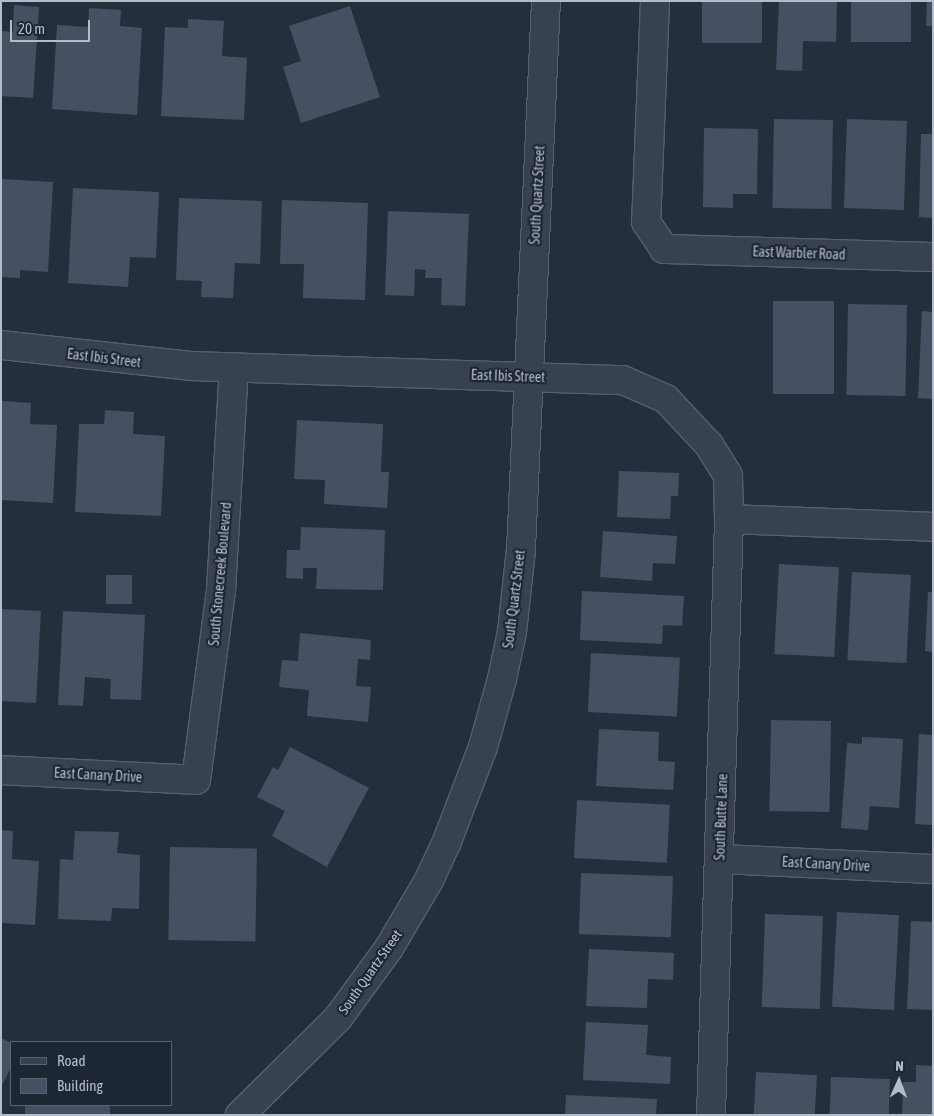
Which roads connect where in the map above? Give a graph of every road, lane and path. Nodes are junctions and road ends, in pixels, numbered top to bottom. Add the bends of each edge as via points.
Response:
1 (546, 1) edge
2 (655, 1) edge
3 (933, 257) edge
4 (1, 345) edge
5 (234, 367) junction
6 (528, 377) junction
7 (729, 520) junction
8 (933, 528) edge
9 (1, 770) edge
10 (196, 780) joint
11 (720, 859) junction
12 (933, 869) edge
13 (240, 1115) edge
14 (711, 1115) edge

1 - 6 street, South Quartz Street
2 - 3 street, East Warbler Road via 646,222 664,249
4 - 5 street, East Ibis Street via 128,362
5 - 6 street, East Ibis Street
5 - 10 street, South Stonecreek Boulevard via 221,592
6 - 7 street, East Ibis Street via 623,380 666,400 709,445 728,476
6 - 13 street, South Quartz Street via 521,549 512,632 483,748 446,844 430,880 389,948 354,997 296,1062
7 - 8 street
7 - 11 street, South Butte Lane
9 - 10 street, East Canary Drive
11 - 12 street, East Canary Drive
11 - 14 street, South Butte Lane

